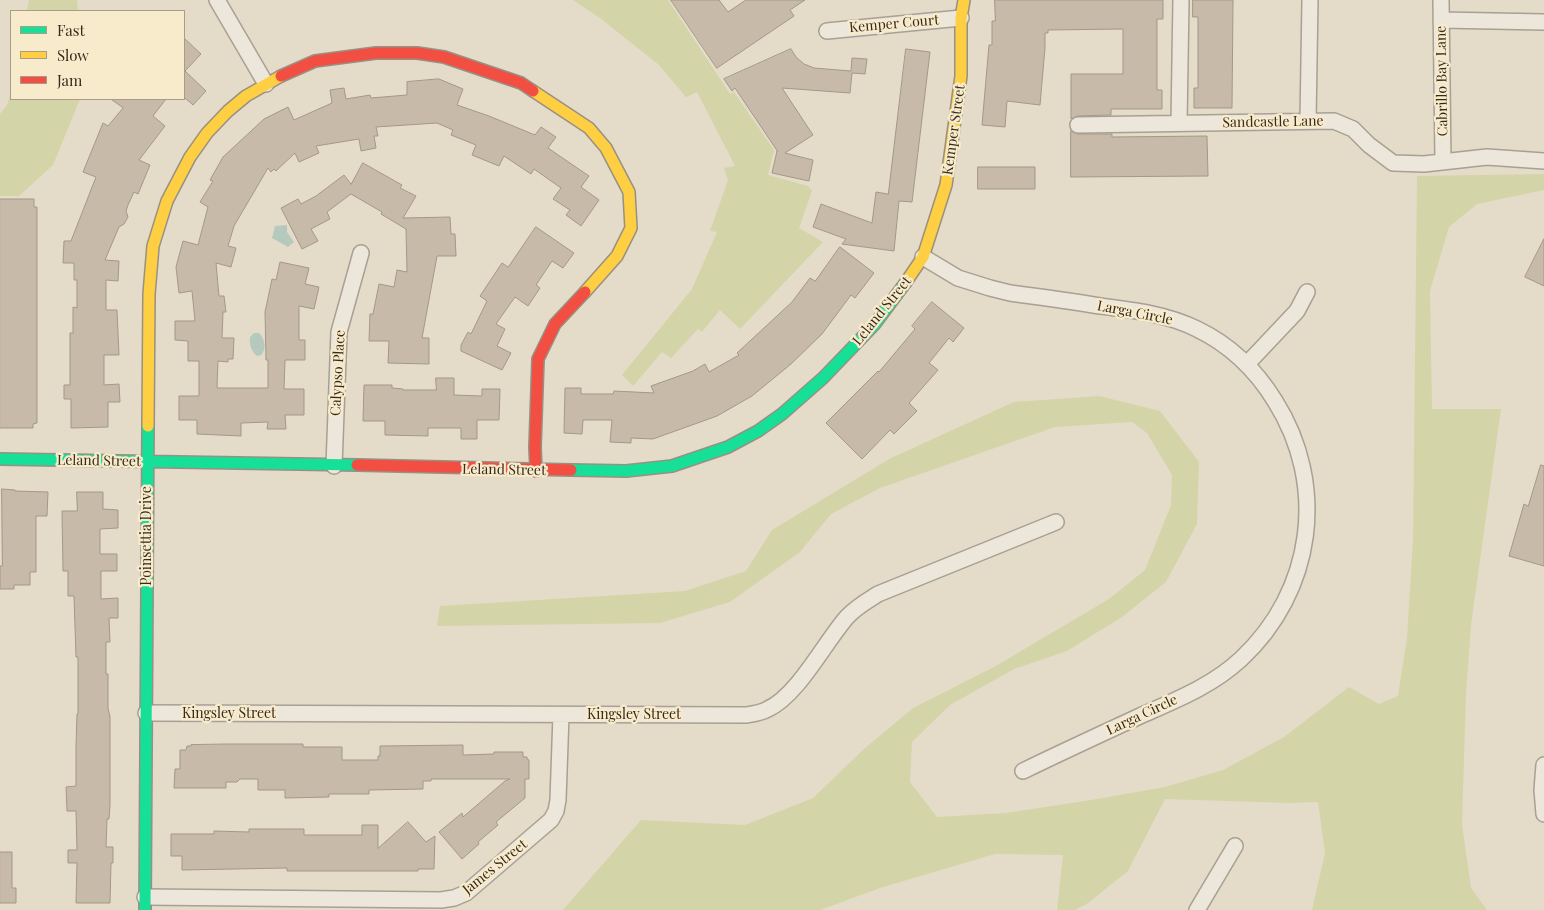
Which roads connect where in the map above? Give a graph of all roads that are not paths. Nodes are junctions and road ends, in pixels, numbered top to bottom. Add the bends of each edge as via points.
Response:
1 (217, 0) edge
2 (964, 0) edge
3 (1181, 0) edge
4 (1310, 0) edge
5 (1441, 0) edge
6 (961, 18) junction
7 (1442, 20) junction
8 (1544, 22) edge
9 (827, 30) dead end
10 (266, 84) junction
11 (1308, 121) junction
12 (1179, 123) junction
13 (1078, 125) dead end
14 (1544, 161) edge
15 (1444, 162) junction
16 (361, 252) dead end
17 (924, 257) junction
18 (1307, 292) dead end
19 (1247, 364) junction
20 (0, 459) edge
21 (147, 461) junction
22 (334, 466) junction
23 (536, 470) junction
24 (1056, 522) dead end
25 (146, 713) junction
26 (561, 715) junction
27 (1544, 765) edge
28 (1023, 770) dead end
29 (1544, 814) edge
30 (1235, 846) dead end
31 (145, 904) edge
32 (1197, 910) edge

1 - 10 street
2 - 6 street, Kemper Street
3 - 12 street
4 - 11 street
5 - 7 street, Cabrillo Bay Lane
6 - 9 street, Kemper Court
6 - 17 street, Kemper Street via 961,76 950,159 944,192
7 - 8 street
7 - 15 street, Cabrillo Bay Lane
10 - 21 street, Poinsettia Drive via 240,101 207,133 167,201 153,246 149,294
10 - 23 street, Poinsettia Drive via 315,61 376,54 417,53 444,57 521,83 589,128 606,148 629,192 631,228 617,256 555,324 538,358
11 - 12 street, Sandcastle Lane
11 - 15 street, Sandcastle Lane via 1334,121 1353,129 1393,163
12 - 13 street, Sandcastle Lane
14 - 15 street, Sandcastle Lane via 1487,157
16 - 22 street, Calypso Place via 339,332
17 - 19 street, Larga Circle via 958,278 990,288 1143,312 1188,325 1213,338
17 - 23 street, Leland Street via 874,325 824,378 758,431 728,447 672,466 626,471
18 - 19 street via 1297,311
19 - 28 street, Larga Circle via 1281,410 1294,437 1305,476 1307,532 1301,561 1284,604 1254,647 1213,681
20 - 21 street, Leland Street
21 - 22 street, Leland Street
21 - 25 street, Poinsettia Drive
22 - 23 street, Leland Street
24 - 26 street, Kingsley Street via 878,594 861,604 795,686 769,709 746,715
25 - 26 street, Kingsley Street
25 - 31 street, Poinsettia Drive
26 - 31 street, James Street via 556,811 551,820 466,894 441,900
27 - 29 street
30 - 32 street

